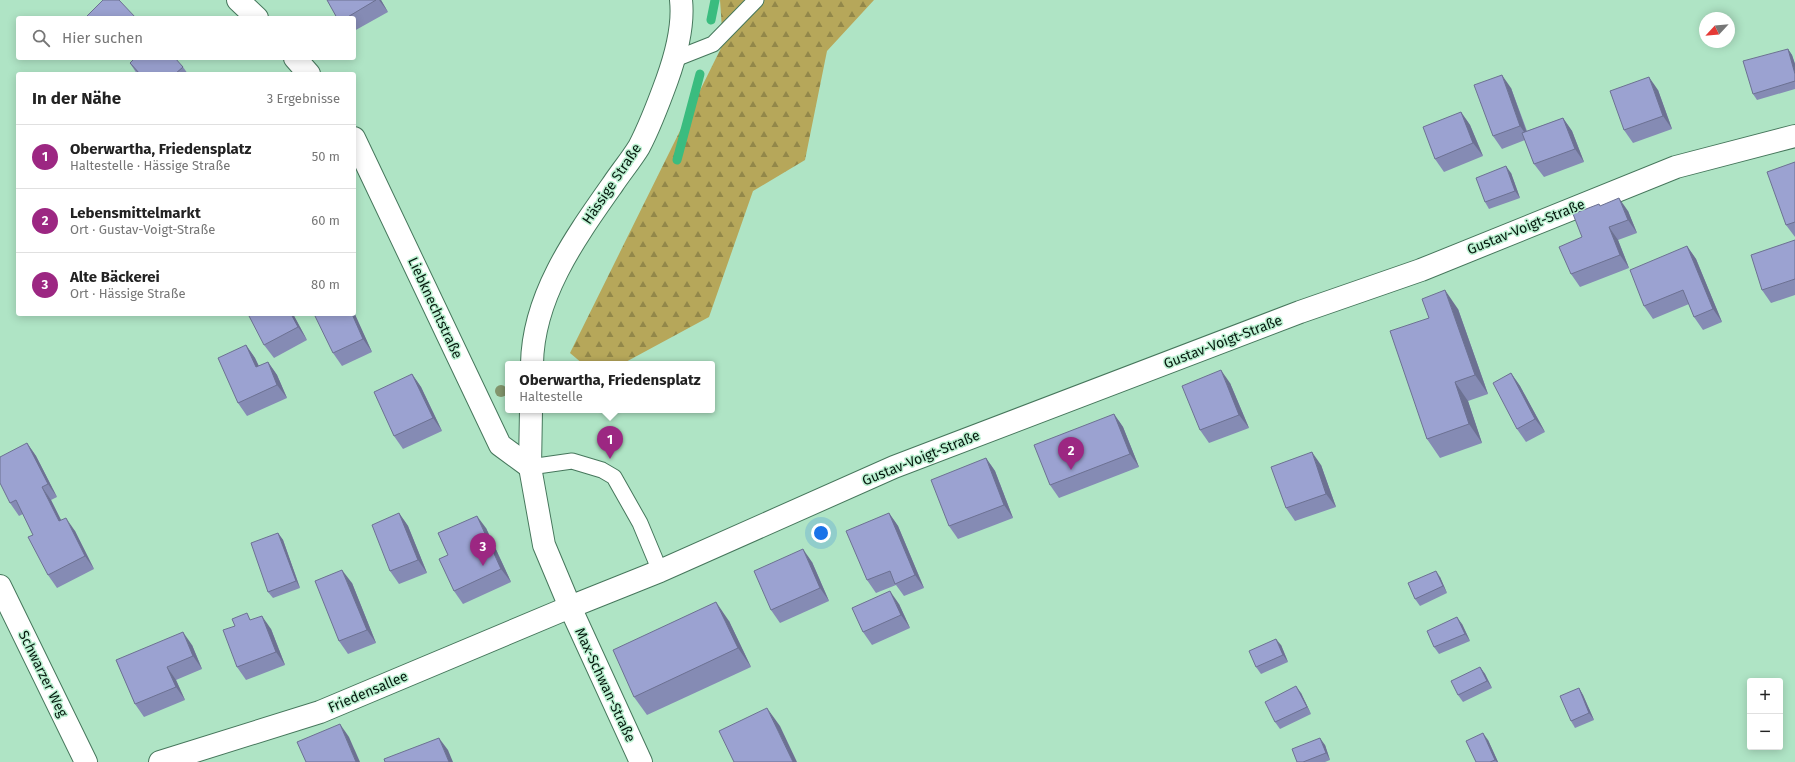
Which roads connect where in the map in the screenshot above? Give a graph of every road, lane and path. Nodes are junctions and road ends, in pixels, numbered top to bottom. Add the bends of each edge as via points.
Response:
1 (238, 0) edge
2 (681, 0) edge
3 (756, 0) edge
4 (256, 16) edge
5 (675, 59) junction
6 (297, 60) edge
7 (307, 72) edge
8 (1795, 136) edge
9 (356, 142) edge
10 (532, 361) edge
11 (531, 413) edge
12 (530, 467) junction
13 (660, 571) junction
14 (0, 586) edge
15 (570, 607) junction
16 (86, 762) edge
17 (160, 762) edge
18 (642, 762) edge

1 - 4 street
2 - 5 street, Hässige Straße via 682,14
3 - 5 lane via 713,44
5 - 10 street, Hässige Straße via 638,147 575,239 544,297 532,348
6 - 7 street
8 - 13 street, Gustav-Voigt-Straße via 1676,167 1421,270 1300,312 894,467
9 - 12 street, Liebknechtstraße via 500,445
11 - 12 street
12 - 13 lane via 572,461 602,470 614,477 640,523
12 - 15 street via 544,545
13 - 15 street, Gustav-Voigt-Straße
14 - 16 street, Schwarzer Weg
15 - 17 street, Friedensallee via 320,712
15 - 18 street, Max-Schwan-Straße

